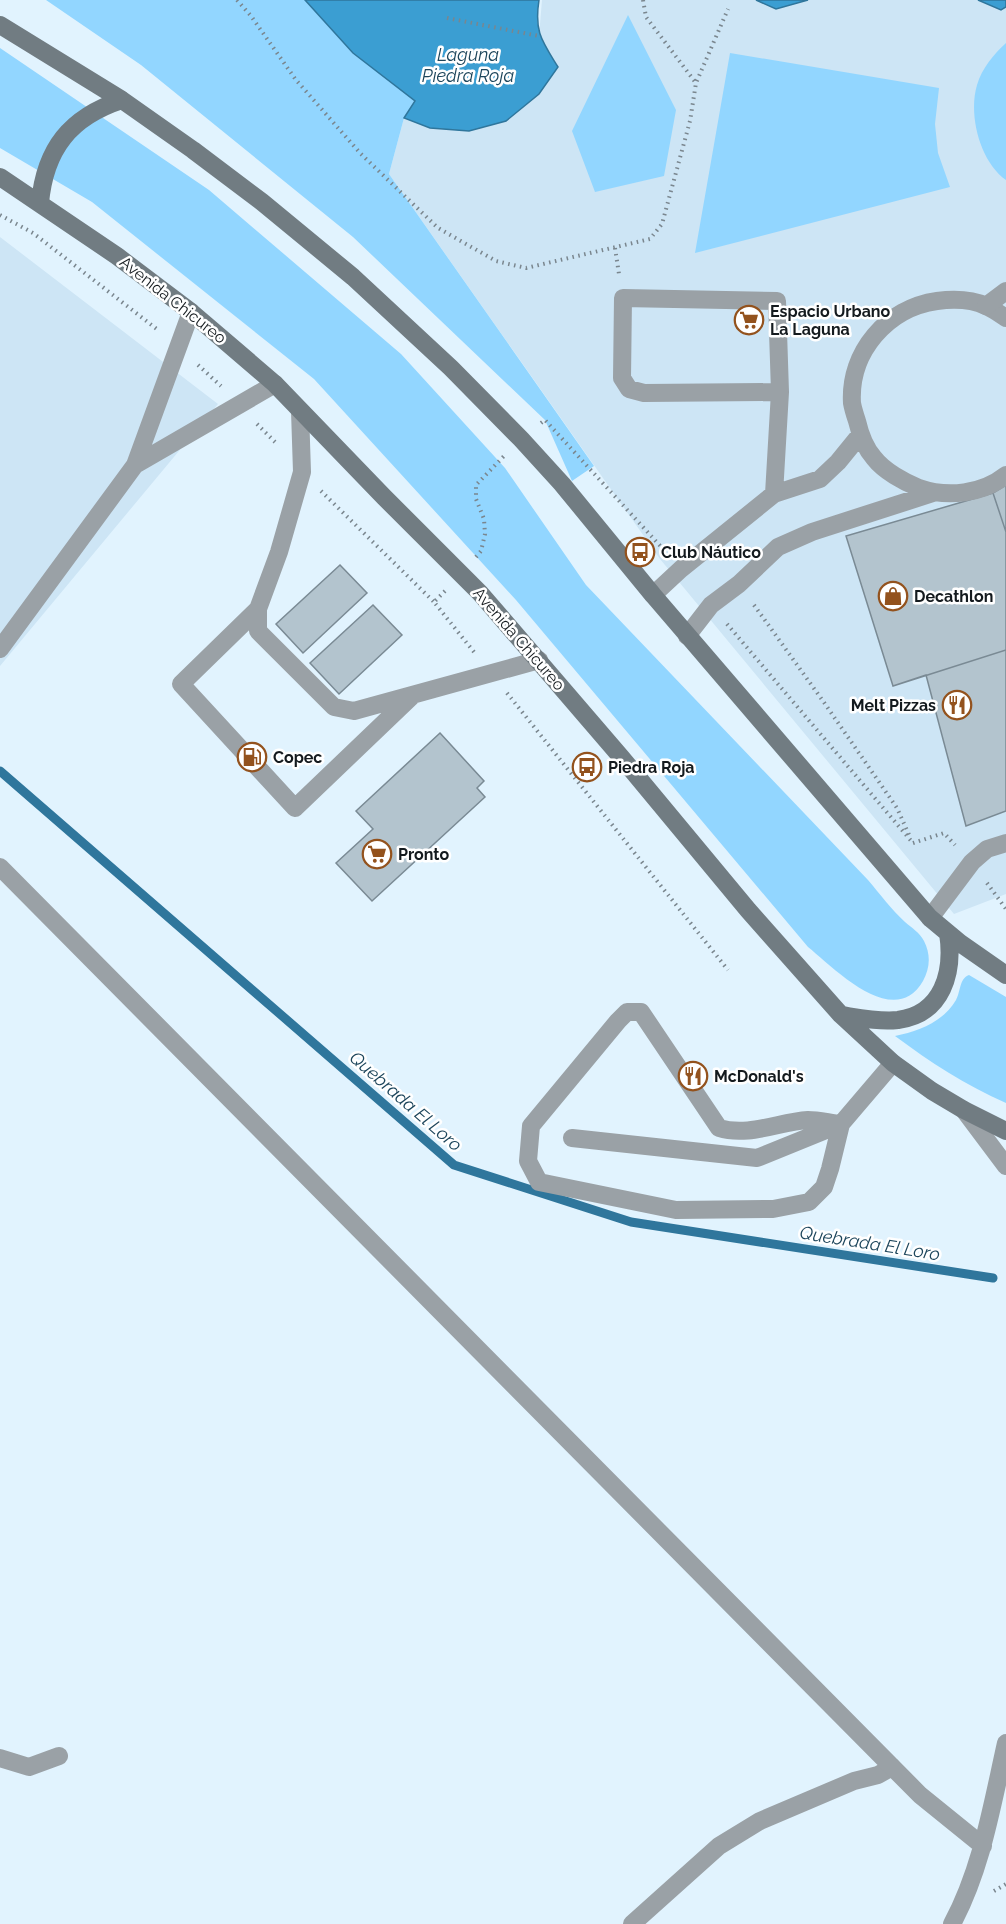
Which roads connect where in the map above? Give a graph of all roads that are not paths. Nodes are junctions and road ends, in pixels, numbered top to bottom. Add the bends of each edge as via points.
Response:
1 (0, 25) edge
2 (122, 100) junction
3 (0, 177) edge
4 (40, 203) junction
5 (1006, 291) edge
6 (986, 306) junction
7 (191, 312) junction
8 (1006, 318) edge
9 (275, 384) junction
10 (780, 392) junction
11 (300, 411) junction
12 (860, 435) junction
13 (135, 465) junction
14 (1006, 475) edge
15 (933, 493) junction
16 (774, 494) junction
17 (653, 595) junction
18 (258, 609) junction
19 (687, 636) junction
20 (0, 650) edge
21 (539, 660) junction
22 (415, 694) junction
23 (1006, 843) edge
24 (0, 867) edge
25 (930, 918) junction
26 (948, 933) junction
27 (1006, 975) edge
28 (841, 1015) junction
29 (893, 1063) junction
30 (964, 1110) junction
31 (841, 1124) junction
32 (1006, 1131) edge
33 (572, 1138) dead end
34 (1006, 1166) edge
35 (1006, 1743) edge
36 (59, 1756) dead end
37 (0, 1758) edge
38 (892, 1767) junction
39 (983, 1846) junction
40 (632, 1924) edge
41 (952, 1924) edge

1 - 2 main road
2 - 4 main road via 87,115 62,139 46,170
2 - 17 main road via 262,202 344,269 451,368 521,439
3 - 4 main road, Avenida Chicureo
4 - 7 main road, Avenida Chicureo
5 - 6 street
6 - 8 street
6 - 12 street via 954,299 921,303 892,318 869,341 856,371 852,403
7 - 9 main road, Avenida Chicureo
7 - 13 street
9 - 11 main road, Avenida Chicureo
9 - 13 street
10 - 10 street via 777,301 623,298 622,378 629,389 644,393
10 - 16 street
11 - 18 street via 302,472
11 - 21 main road, Avenida Chicureo via 462,575
12 - 15 street via 874,459 903,482
12 - 16 street via 820,479
13 - 20 street
14 - 15 street via 965,493
15 - 19 street via 778,547 711,605
16 - 17 street
17 - 19 main road
18 - 22 street via 258,631 334,707 354,711
18 - 22 street via 181,684 295,808
19 - 25 main road
21 - 22 street
21 - 28 main road, Avenida Chicureo
23 - 25 street via 987,849 972,862
24 - 38 street
25 - 26 main road
26 - 27 main road
26 - 28 main road via 949,974 928,1007 897,1020
28 - 29 main road, Avenida Chicureo
29 - 30 main road, Avenida Chicureo
29 - 31 street
30 - 32 main road, Avenida Chicureo
30 - 34 street
31 - 31 street via 824,1187 810,1202 773,1209 664,1208 539,1182 528,1161 531,1126 627,1012 641,1012 719,1128 764,1129 809,1120
31 - 33 street via 757,1158
35 - 39 street
36 - 37 street via 29,1767
38 - 39 street
38 - 40 street via 760,1821 719,1846
39 - 41 street

